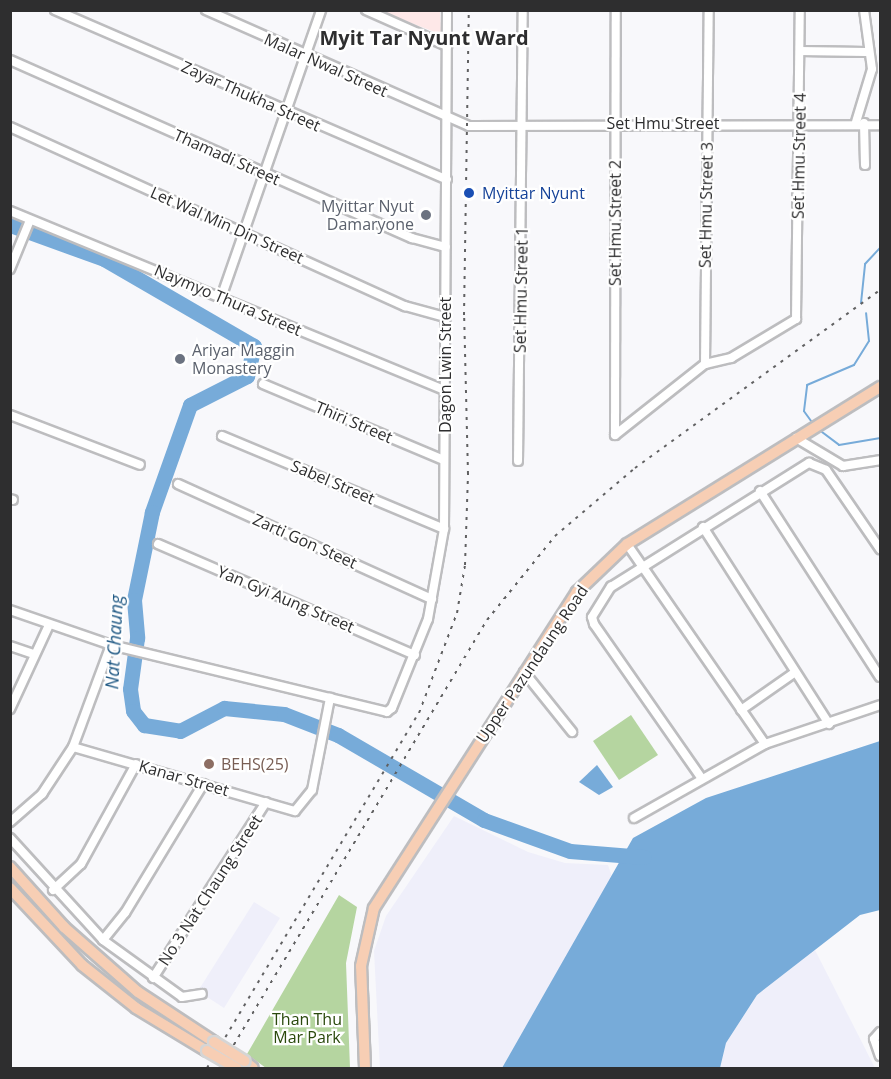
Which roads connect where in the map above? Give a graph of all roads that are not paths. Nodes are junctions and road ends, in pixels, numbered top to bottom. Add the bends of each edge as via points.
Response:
1 (56, 10) edge
2 (206, 10) edge
3 (321, 10) edge
4 (366, 10) edge
5 (447, 10) edge
6 (524, 10) edge
7 (616, 10) edge
8 (709, 10) edge
9 (800, 10) edge
10 (864, 10) edge
11 (447, 46) junction
12 (800, 51) junction
13 (866, 52) junction
14 (306, 57) junction
15 (10, 60) edge
16 (288, 113) junction
17 (446, 119) junction
18 (799, 122) junction
19 (615, 123) junction
20 (708, 123) junction
21 (860, 123) junction
22 (880, 124) edge
23 (523, 125) junction
24 (10, 128) edge
25 (865, 165) dead end
26 (267, 175) junction
27 (447, 180) junction
28 (10, 211) edge
29 (29, 223) junction
30 (247, 234) junction
31 (446, 247) junction
32 (10, 270) edge
33 (222, 295) junction
34 (445, 317) junction
35 (705, 364) junction
36 (263, 384) dead end
37 (880, 387) edge
38 (445, 390) junction
39 (10, 415) edge
40 (222, 436) dead end
41 (796, 438) junction
42 (444, 460) junction
43 (880, 460) edge
44 (518, 461) dead end
45 (140, 465) dead end
46 (178, 484) dead end
47 (760, 491) junction
48 (703, 527) junction
49 (444, 529) junction
50 (158, 544) dead end
51 (627, 544) junction
52 (880, 549) edge
53 (643, 566) junction
54 (432, 598) junction
55 (10, 610) edge
56 (49, 625) junction
57 (111, 645) junction
58 (10, 646) edge
59 (33, 654) junction
60 (415, 655) junction
61 (524, 672) junction
62 (794, 673) junction
63 (880, 677) edge
64 (330, 698) junction
65 (880, 705) edge
66 (10, 709) edge
67 (741, 710) junction
68 (829, 724) junction
69 (572, 732) dead end
70 (765, 744) junction
71 (73, 747) junction
72 (136, 764) junction
73 (700, 776) junction
74 (203, 784) junction
75 (266, 802) junction
76 (634, 818) dead end
77 (10, 822) edge
78 (10, 838) edge
79 (10, 867) edge
80 (10, 888) edge
81 (53, 890) junction
82 (103, 940) junction
83 (153, 978) junction
84 (202, 994) dead end
85 (880, 1032) edge
86 (211, 1046) junction
87 (880, 1056) edge
88 (244, 1066) edge
89 (365, 1068) edge

1 - 16 street, Zayar Thukha Street
2 - 14 street, Malar Nwal Street
3 - 14 street
4 - 11 street
5 - 11 street, Dagon Lwin Street
6 - 23 street, Set Hmu Street 1
7 - 19 street, Set Hmu Street 2
8 - 20 street, Set Hmu Street 3
9 - 12 street, Set Hmu Street 4
10 - 13 street
11 - 17 street, Dagon Lwin Street
12 - 13 street
12 - 18 street, Set Hmu Street 4
13 - 21 street via 872,69
14 - 16 street
14 - 17 street, Malar Nwal Street
15 - 26 street, Thamadi Street
16 - 26 street
16 - 27 street, Zayar Thukha Street
17 - 23 street, Set Hmu Street via 469,126
17 - 27 street, Dagon Lwin Street
18 - 20 street, Set Hmu Street
18 - 21 street, Set Hmu Street
18 - 35 street, Set Hmu Street 4 via 797,301 791,324 731,358
19 - 20 street, Set Hmu Street
19 - 23 street, Set Hmu Street
19 - 35 street, Set Hmu Street 2 via 615,435
20 - 35 street, Set Hmu Street 3
21 - 22 street, Set Hmu Street
21 - 25 street
23 - 44 street, Set Hmu Street 1
24 - 30 street, Let Wal Min Din Street
26 - 30 street
26 - 31 street, Thamadi Street via 412,238
27 - 31 street, Dagon Lwin Street
28 - 29 street, Naymyo Thura Street
29 - 32 street
29 - 33 street, Naymyo Thura Street
30 - 33 street
30 - 34 street, Let Wal Min Din Street via 405,306
31 - 34 street, Dagon Lwin Street
33 - 38 street, Naymyo Thura Street
34 - 38 street, Dagon Lwin Street
36 - 42 street, Thiri Street
37 - 41 main road, Upper Pazundaung Road
38 - 42 street, Dagon Lwin Street
39 - 45 street
40 - 49 street, Sabel Street
41 - 43 street via 843,466
41 - 51 main road, Upper Pazundaung Road
42 - 49 street, Dagon Lwin Street
46 - 54 street, Zarti Gon Steet
47 - 48 street
47 - 52 street via 803,464 820,466
47 - 63 street
48 - 53 street
48 - 62 street
49 - 54 street, Dagon Lwin Street
50 - 60 street, Yan Gyi Aung Street
51 - 53 street
51 - 61 main road, Upper Pazundaung Road via 577,592
53 - 67 street
53 - 73 street via 611,587 592,617
54 - 60 street, Dagon Lwin Street
55 - 56 street
56 - 57 street
56 - 59 street
57 - 64 street
57 - 71 street
58 - 59 street
59 - 66 street
60 - 64 street, Dagon Lwin Street via 390,711
61 - 69 street
61 - 89 main road, Upper Pazundaung Road via 374,908 366,933 360,1006
62 - 67 street
62 - 68 street
64 - 75 street, Kanar Street via 312,790 295,811
65 - 68 street
67 - 70 street
68 - 70 street
70 - 73 street
71 - 72 street, Kanar Street
71 - 77 street via 42,794
72 - 74 street, Kanar Street
72 - 81 street via 81,864
73 - 76 street
74 - 75 street, Kanar Street
74 - 82 street via 125,913
75 - 83 street, No 3 Nat Chaung Street
78 - 81 street
79 - 86 main road via 64,927 138,992
80 - 86 main road via 82,965 136,1008
81 - 82 street
82 - 83 street
83 - 84 street via 182,997
85 - 87 street via 874,1039
86 - 88 main road, bridge

